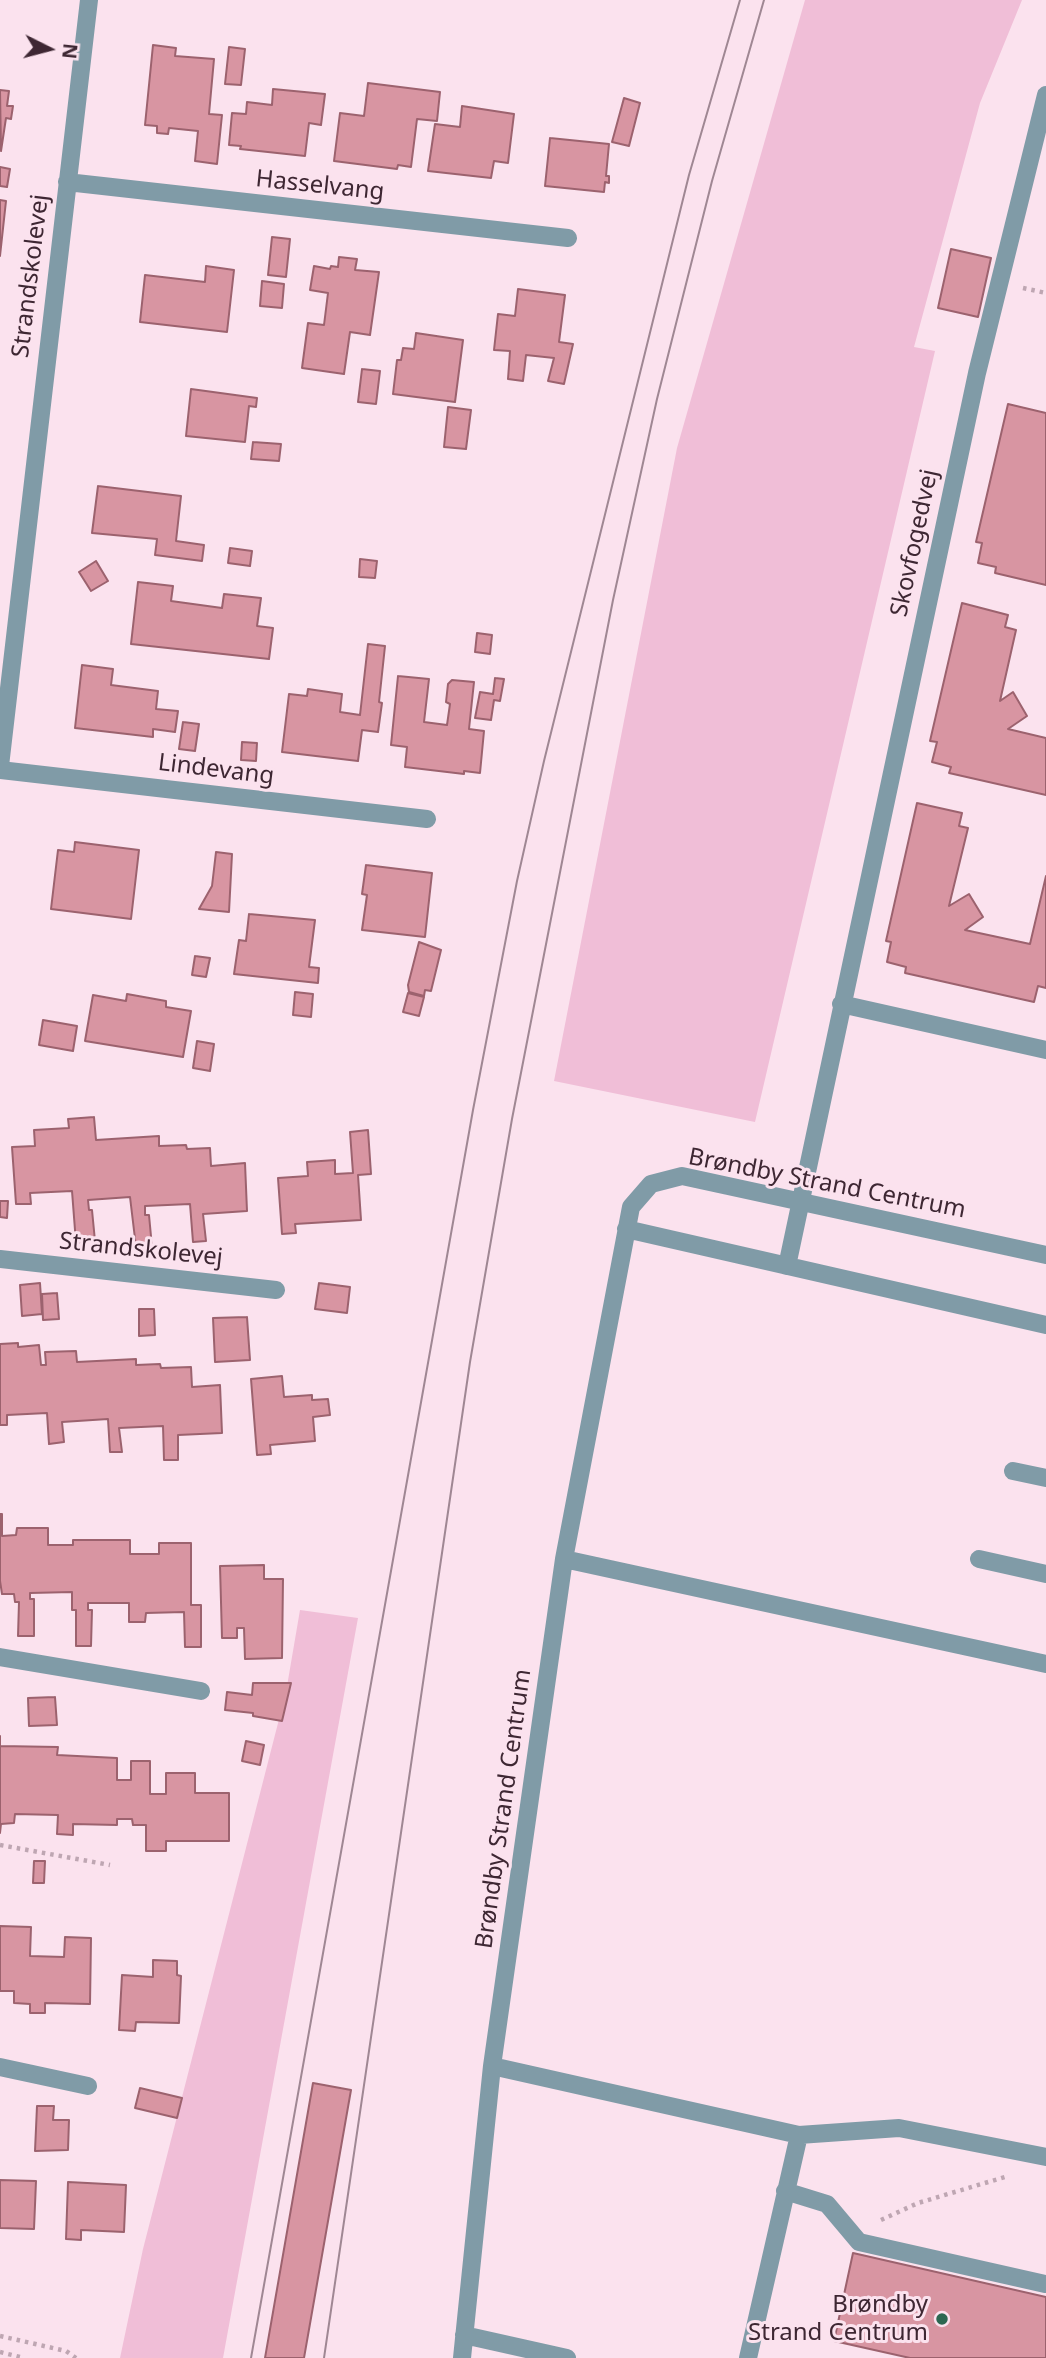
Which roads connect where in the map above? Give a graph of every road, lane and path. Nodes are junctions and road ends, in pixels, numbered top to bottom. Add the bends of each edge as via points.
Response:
1 (89, 0) edge
2 (1046, 95) edge
3 (67, 182) junction
4 (568, 238) dead end
5 (0, 768) edge
6 (427, 820) dead end
7 (841, 1004) junction
8 (1046, 1050) edge
9 (800, 1200) junction
10 (626, 1229) junction
11 (1046, 1255) edge
12 (0, 1259) edge
13 (787, 1266) junction
14 (276, 1290) dead end
15 (1046, 1325) edge
16 (1013, 1471) dead end
17 (1046, 1478) edge
18 (564, 1559) junction
19 (979, 1559) dead end
20 (1046, 1574) edge
21 (0, 1657) edge
22 (1046, 1664) edge
23 (201, 1692) dead end
24 (0, 1845) edge
25 (110, 1865) dead end
26 (492, 2066) junction
27 (0, 2067) edge
28 (88, 2086) dead end
29 (799, 2134) junction
30 (1046, 2157) edge
31 (1006, 2177) dead end
32 (785, 2191) junction
33 (851, 2233) junction
34 (1045, 2284) edge
35 (464, 2335) junction
36 (0, 2336) edge
37 (0, 2352) edge
38 (24, 2358) edge
39 (76, 2358) edge
40 (462, 2358) edge
41 (567, 2358) edge
42 (748, 2358) edge

1 - 3 street, Strandskolevej
2 - 7 street, Skovfogedvej via 977,373
3 - 4 street, Hasselvang
3 - 5 street, Strandskolevej
5 - 6 street, Lindevang
7 - 8 street
7 - 9 street, Skovfogedvej
9 - 10 street, Brøndby Strand Centrum via 682,1176 651,1184 631,1207
9 - 11 street, Brøndby Strand Centrum
9 - 13 street, Skovfogedvej
10 - 13 street
10 - 18 street, Brøndby Strand Centrum
12 - 14 street, Strandskolevej
13 - 15 street
16 - 17 street
18 - 22 street
18 - 26 street, Brøndby Strand Centrum
19 - 20 street
21 - 23 street
24 - 25 path
26 - 29 street
26 - 35 street, Brøndby Strand Centrum
27 - 28 street
29 - 30 street via 899,2128
29 - 32 street
31 - 33 path via 918,2203
32 - 33 street via 827,2204
32 - 42 street
33 - 34 street via 859,2242
35 - 40 street, Brøndby Strand Centrum
35 - 41 street
36 - 39 path via 66,2351
37 - 38 path

